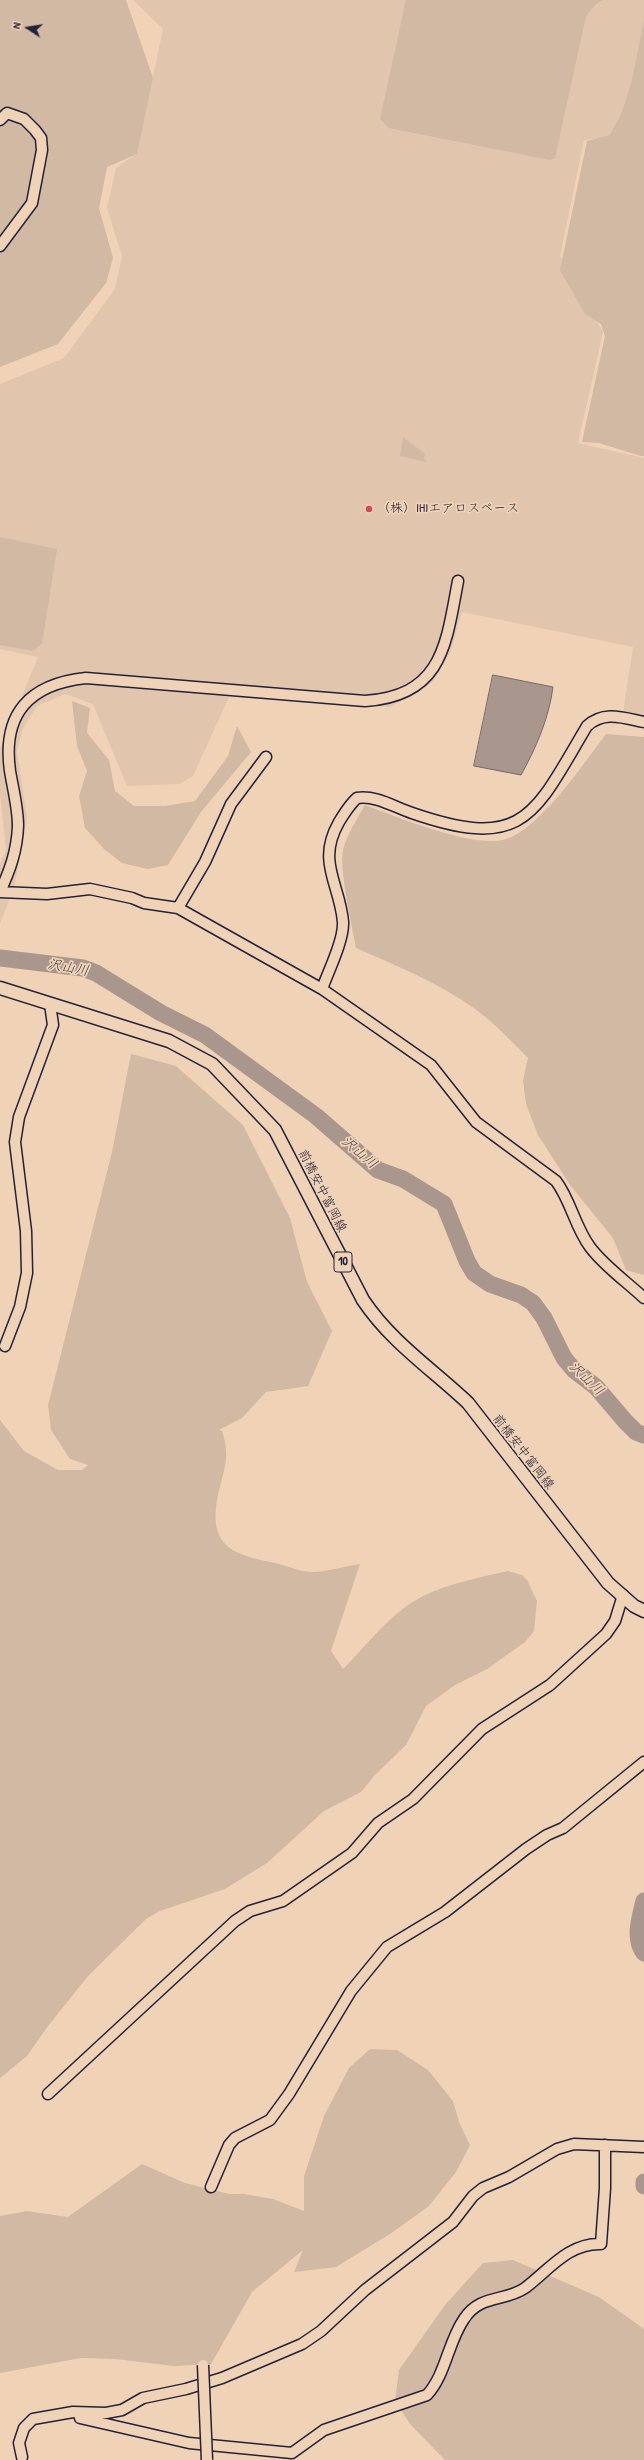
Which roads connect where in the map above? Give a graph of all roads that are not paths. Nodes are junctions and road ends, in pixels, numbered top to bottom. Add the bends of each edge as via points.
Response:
1 (0, 120) edge
2 (0, 246) edge
3 (458, 581) dead end
4 (644, 722) edge
5 (266, 757) dead end
6 (0, 892) edge
7 (178, 908) junction
8 (0, 988) edge
9 (322, 989) junction
10 (50, 1004) junction
11 (644, 1298) edge
12 (5, 1346) dead end
13 (623, 1596) junction
14 (644, 1611) edge
15 (644, 1762) edge
16 (48, 2094) dead end
17 (605, 2145) junction
18 (644, 2147) edge
19 (211, 2187) dead end
20 (203, 2365) dead end
21 (64, 2414) junction
22 (22, 2457) dead end
23 (207, 2460) edge

1 - 2 street via 7,114 24,119 41,138 42,150 32,203
3 - 6 street via 445,642 438,660 428,676 418,685 387,700 365,701 86,678 58,682 47,687 29,700 16,716 10,731 9,753 18,824 14,859
4 - 9 street via 612,716 593,721 587,726 546,795 529,814 515,824 474,830 432,820 382,801 357,798 332,833 329,846 329,870 343,923
5 - 7 street via 231,804 205,862
6 - 7 street via 47,894 90,889 144,903
7 - 9 street
8 - 10 main road, 前橋安中富岡線 / 10
9 - 11 street via 431,1065 476,1122 556,1181 564,1192 590,1247
10 - 12 street via 53,1025 19,1117 15,1142 26,1231 27,1273 20,1307
10 - 13 main road, 前橋安中富岡線 / 10 via 169,1041 212,1064 224,1075 275,1130 363,1300 378,1323 400,1346 468,1403 608,1583
13 - 14 main road, 前橋安中富岡線 / 10
13 - 16 street via 615,1621 606,1634 550,1685 482,1729 413,1799 378,1823 352,1853 282,1901 250,1911 235,1921
15 - 19 street via 563,1828 526,1848 445,1912 387,1947 350,1991 289,2094 270,2120 235,2138 229,2145
17 - 18 street
17 - 21 street via 574,2144 557,2149 509,2177 483,2188 473,2196 453,2222 365,2290 321,2331 278,2356 222,2378 143,2398 122,2410 106,2414
17 - 21 street via 605,2202 601,2244 585,2245 567,2252 525,2288 474,2307 455,2334 435,2386 427,2394 324,2430 292,2453 189,2443
20 - 23 street, bridge
21 - 22 street via 33,2419 24,2428 19,2443

